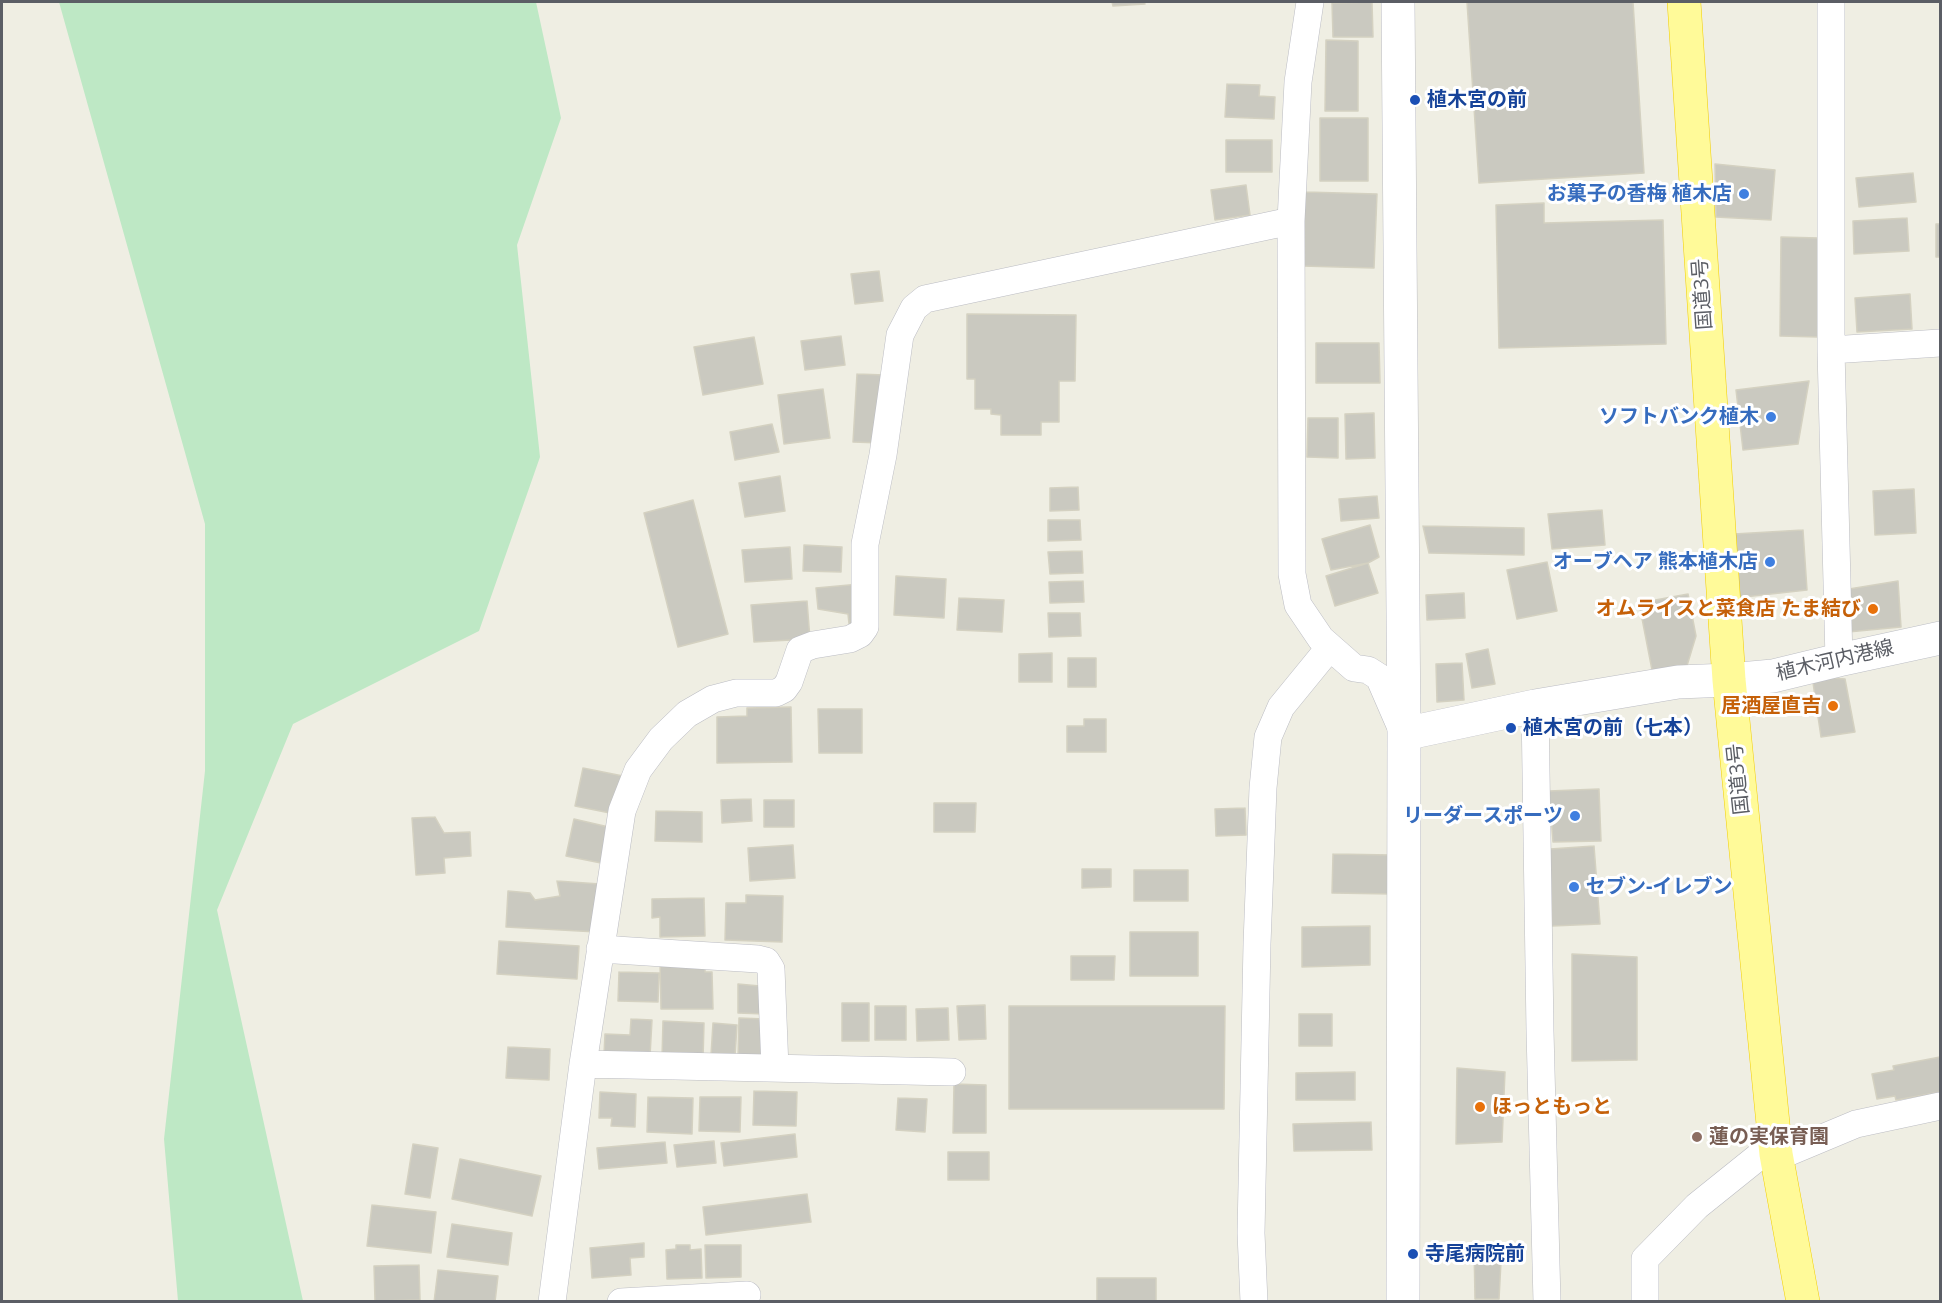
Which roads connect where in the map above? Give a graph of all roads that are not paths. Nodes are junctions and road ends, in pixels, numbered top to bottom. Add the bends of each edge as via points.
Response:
1 (1310, 2) edge
2 (1398, 2) edge
3 (1684, 2) edge
4 (1832, 2) edge
5 (1291, 221) junction
6 (1941, 344) edge
7 (1831, 350) junction
8 (1941, 638) edge
9 (1330, 647) junction
10 (1839, 660) junction
11 (1730, 680) junction
12 (1535, 706) junction
13 (1404, 734) junction
14 (600, 950) junction
15 (583, 1064) junction
16 (775, 1068) junction
17 (952, 1072) dead end
18 (1941, 1106) edge
19 (1776, 1154) junction
20 (747, 1295) dead end
21 (552, 1302) edge
22 (621, 1302) edge
23 (1254, 1302) edge
24 (1403, 1302) edge
25 (1547, 1302) edge
26 (1645, 1302) edge
27 (1803, 1302) edge

1 - 5 street via 1298,82
2 - 13 street
3 - 11 highway, 国道3号
4 - 7 street
5 - 9 street via 1292,574 1298,605
5 - 14 street via 925,299 914,308 900,335 883,455 865,544 865,627 850,639 800,650 789,682 776,693 736,693 713,699 687,714 661,739 638,771 622,812
6 - 7 street
7 - 10 street
8 - 10 street, 植木河内港線
9 - 13 street via 1354,668 1379,677
9 - 23 street via 1281,707 1268,737 1257,967 1251,1233
10 - 11 street, 植木河内港線 via 1773,676
11 - 12 street, 植木河内港線 via 1678,682
11 - 19 highway, 国道3号
12 - 13 street, 植木河内港線
12 - 25 street
13 - 24 street
14 - 15 street
14 - 16 street via 766,961 771,969
15 - 16 street
15 - 21 street
16 - 17 street
18 - 19 street via 1856,1124
19 - 26 street via 1758,1157 1696,1206 1645,1258
19 - 27 highway, 国道3号
20 - 22 street

